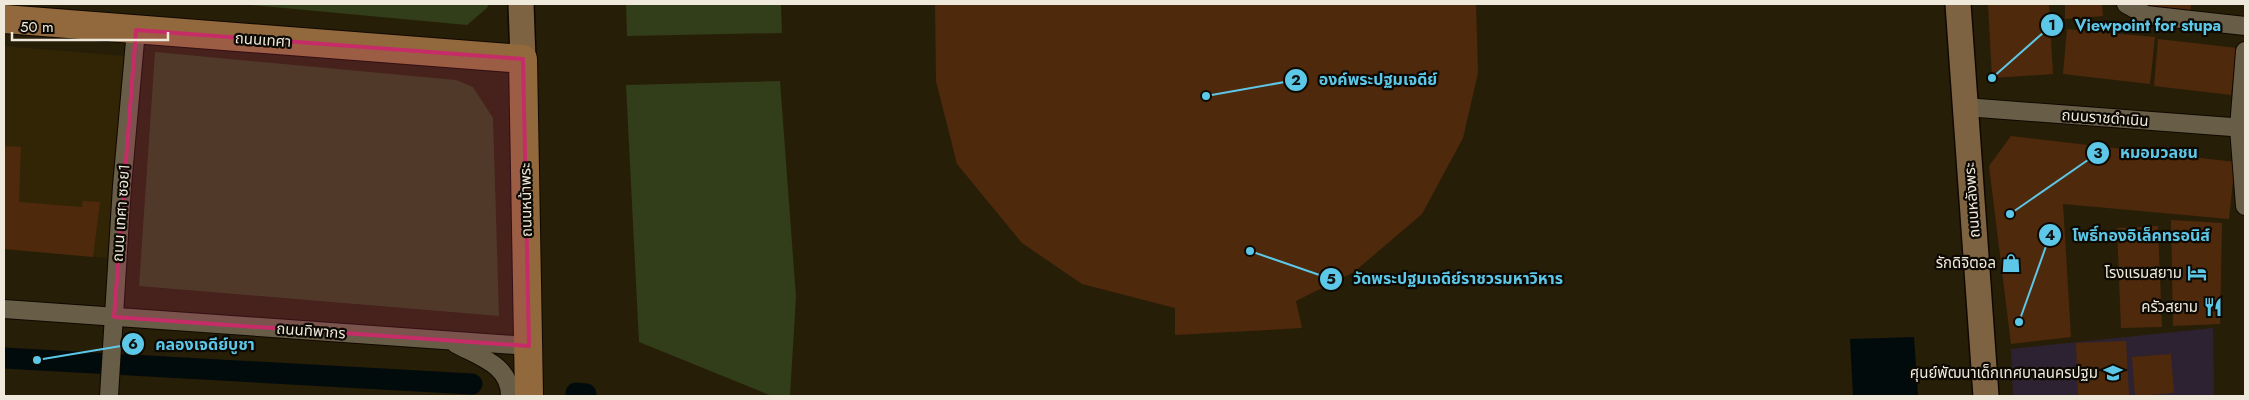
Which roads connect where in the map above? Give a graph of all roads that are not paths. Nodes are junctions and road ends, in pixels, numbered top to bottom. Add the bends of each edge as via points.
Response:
1 (521, 4) edge
2 (1958, 4) edge
3 (2126, 4) edge
4 (4, 19) edge
5 (2245, 26) edge
6 (136, 30) junction
7 (2245, 52) edge
8 (523, 59) junction
9 (1965, 107) junction
10 (2242, 128) edge
11 (2245, 206) edge
12 (4, 309) edge
13 (114, 326) junction
14 (452, 341) junction
15 (528, 357) junction
16 (109, 396) edge
17 (510, 396) edge
18 (529, 396) edge
19 (1986, 396) edge

1 - 8 main road, ถนนหน้าพระ
2 - 9 main road, ถนนหลังพระ
3 - 5 street via 2146,14
4 - 6 main road, ถนนเทศา
6 - 8 main road, ถนนเทศา
6 - 13 street, ถนน เทศา ซอย1
7 - 10 street
8 - 15 main road, ถนนหน้าพระ
9 - 10 street, ถนนราชดำเนิน
9 - 19 main road, ถนนหลังพระ
10 - 11 street
12 - 13 street, ถนนทิพากร
13 - 14 street, ถนนทิพากร
13 - 16 street, ถนน เทศา ซอย1
14 - 15 street, ถนนทิพากร
14 - 17 street via 496,366 506,376
15 - 18 main road, ถนนหน้าพระ

